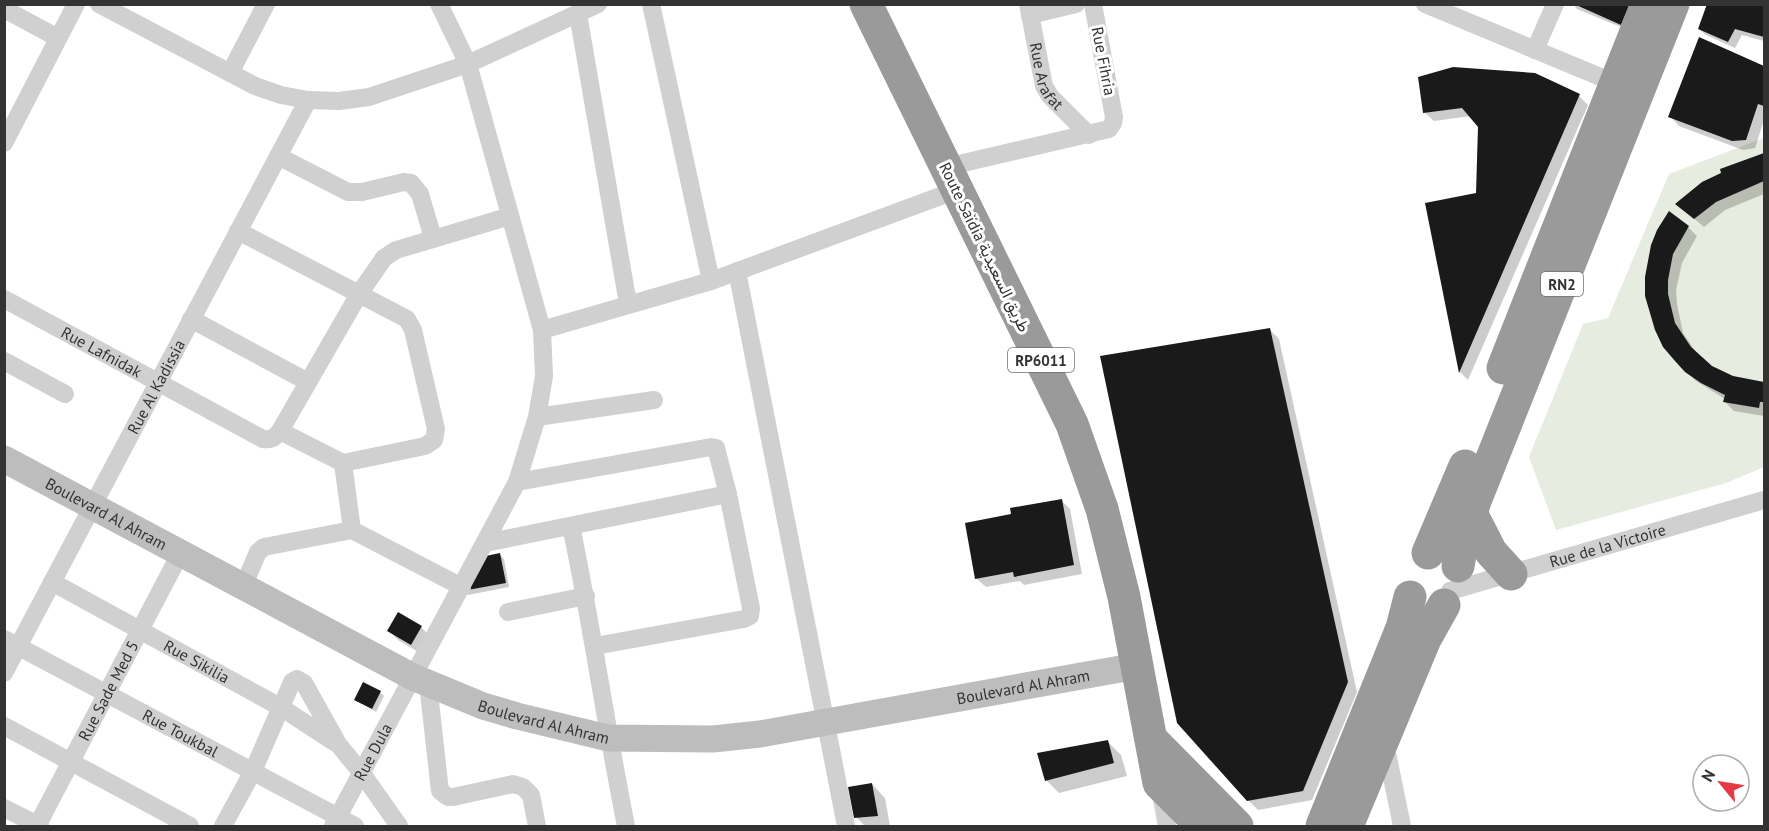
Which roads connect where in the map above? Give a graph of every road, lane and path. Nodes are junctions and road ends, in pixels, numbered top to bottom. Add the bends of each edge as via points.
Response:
1 (76, 4) edge
2 (99, 4) edge
3 (266, 4) edge
4 (439, 4) edge
5 (598, 4) edge
6 (651, 4) edge
7 (866, 4) edge
8 (1076, 4) edge
9 (1094, 4) edge
10 (1425, 4) edge
11 (1555, 4) edge
12 (1647, 4) edge
13 (1673, 4) edge
14 (4, 9) edge
15 (1029, 10) edge
16 (578, 14) junction
17 (58, 38) junction
18 (1535, 50) junction
19 (468, 64) junction
20 (230, 73) junction
21 (1615, 83) junction
22 (308, 100) junction
23 (1089, 135) junction
24 (4, 143) edge
25 (278, 156) junction
26 (952, 178) junction
27 (510, 216) junction
28 (238, 231) junction
29 (433, 238) junction
30 (736, 271) junction
31 (711, 281) junction
32 (359, 294) junction
33 (4, 299) edge
34 (628, 304) junction
35 (191, 319) junction
36 (542, 330) junction
37 (4, 361) edge
38 (308, 382) junction
39 (157, 383) junction
40 (65, 394) dead end
41 (654, 400) dead end
42 (537, 417) junction
43 (280, 431) junction
44 (5, 460) edge
45 (343, 463) junction
46 (517, 482) junction
47 (728, 494) junction
48 (1764, 500) edge
49 (92, 507) junction
50 (1471, 513) junction
51 (571, 526) junction
52 (352, 530) junction
53 (485, 543) junction
54 (1428, 553) junction
55 (180, 554) junction
56 (1510, 574) junction
57 (52, 582) junction
58 (243, 587) junction
59 (462, 587) junction
60 (1451, 587) junction
61 (586, 596) junction
62 (1410, 597) junction
63 (508, 612) dead end
64 (141, 630) junction
65 (12, 642) edge
66 (595, 646) junction
67 (1137, 666) junction
68 (4, 673) edge
69 (421, 681) junction
70 (108, 693) junction
71 (282, 708) junction
72 (826, 723) junction
73 (4, 726) edge
74 (608, 738) junction
75 (1151, 740) junction
76 (1384, 740) junction
77 (338, 744) junction
78 (72, 761) junction
79 (253, 771) junction
80 (361, 772) junction
81 (1159, 783) junction
82 (4, 808) edge
83 (336, 821) edge
84 (38, 826) edge
85 (190, 826) edge
86 (223, 826) edge
87 (355, 826) edge
88 (399, 826) edge
89 (537, 826) edge
90 (626, 826) edge
91 (846, 826) edge
92 (1167, 826) edge
93 (1202, 826) edge
94 (1237, 826) edge
95 (1322, 826) edge
96 (1347, 826) edge
97 (1402, 826) edge

1 - 17 street
2 - 20 street
3 - 20 street
4 - 19 street, Rue Dula
5 - 16 street
6 - 31 street
7 - 26 highway, Route Saïdia طريق السعيدية / RP6011
8 - 15 street
9 - 23 street, Rue Fihria via 1114,117 1109,129
10 - 18 street
11 - 18 street
12 - 21 highway, RN2
13 - 50 highway, RN2
14 - 17 street
15 - 23 street, Rue Arafat via 1044,86
16 - 19 street
16 - 34 street
17 - 24 street
18 - 21 street
19 - 22 street via 369,97
19 - 27 street, Rue Dula
20 - 22 street via 255,86
21 - 54 highway, RN2
22 - 25 street, Rue Al Kadissia
23 - 26 street
25 - 28 street, Rue Al Kadissia
25 - 29 street via 348,192 411,183 420,194
26 - 30 street
26 - 67 highway, Route Saïdia طريق السعيدية / RP6011 via 1083,452 1102,509
27 - 29 street
27 - 36 street, Rue Dula
28 - 32 street
28 - 35 street, Rue Al Kadissia
29 - 32 street via 389,253
30 - 31 street
30 - 72 street
31 - 34 street
32 - 38 street
32 - 45 street via 402,316 410,325 436,429 434,440 425,446
33 - 39 street, Rue Lafnidak
34 - 36 street
35 - 38 street
35 - 39 street, Rue Al Kadissia
36 - 42 street, Rue Dula via 544,376
37 - 40 street
38 - 43 street
39 - 43 street, Rue Lafnidak via 263,440 272,439
39 - 49 street, Rue Al Kadissia
41 - 42 street
42 - 46 street, Rue Dula
43 - 45 street
44 - 49 street, Boulevard Al Ahram
45 - 52 street
46 - 47 street via 711,447 718,452
46 - 53 street, Rue Dula
47 - 51 street
47 - 66 street via 750,616
48 - 56 street, Rue de la Victoire
49 - 55 street, Boulevard Al Ahram
49 - 57 street, Rue Al Kadissia
50 - 56 highway via 1487,546
50 - 60 highway, RN2
51 - 53 street
51 - 61 street
52 - 58 street via 264,547
52 - 59 street
53 - 59 street, Rue Dula
54 - 60 highway via 1438,548 1454,554
54 - 62 highway, RN2
55 - 58 street, Boulevard Al Ahram
55 - 64 street, Rue Sade Med 5
56 - 60 street, Rue de la Victoire
57 - 64 street, Rue Sikilia
57 - 65 street, Rue Al Kadissia
58 - 69 street, Boulevard Al Ahram
59 - 69 street, Rue Dula
60 - 62 highway via 1434,612 1421,611
60 - 76 highway, RN2
61 - 63 street
61 - 66 street
62 - 95 highway, RN2 via 1402,628
64 - 70 street, Rue Sade Med 5
64 - 71 street, Rue Sikilia
65 - 68 street, Rue Al Kadissia
65 - 70 street, Rue Toukbal
66 - 74 street
67 - 72 street, Boulevard Al Ahram
67 - 75 highway, Route Saïdia طريق السعيدية / RP6011
69 - 74 street, Boulevard Al Ahram via 517,716
69 - 80 street, Rue Dula
69 - 89 street via 440,791 453,797 513,784 523,787 531,795
70 - 78 street, Rue Sade Med 5
70 - 79 street, Rue Toukbal
71 - 77 street, Rue Sikilia
71 - 77 street via 292,682 301,680
71 - 79 street
72 - 74 street, Boulevard Al Ahram via 713,739
72 - 91 street
73 - 78 street
74 - 90 street
75 - 81 highway, Route Saïdia طريق السعيدية / RP6011
75 - 94 highway
76 - 96 highway, RN2
76 - 97 street
77 - 80 street
78 - 84 street, Rue Sade Med 5
78 - 85 street
79 - 83 street, Rue Toukbal
79 - 86 street
80 - 83 street, Rue Dula
80 - 88 street
81 - 92 street
81 - 93 highway
82 - 84 street
83 - 87 street, Rue Toukbal

